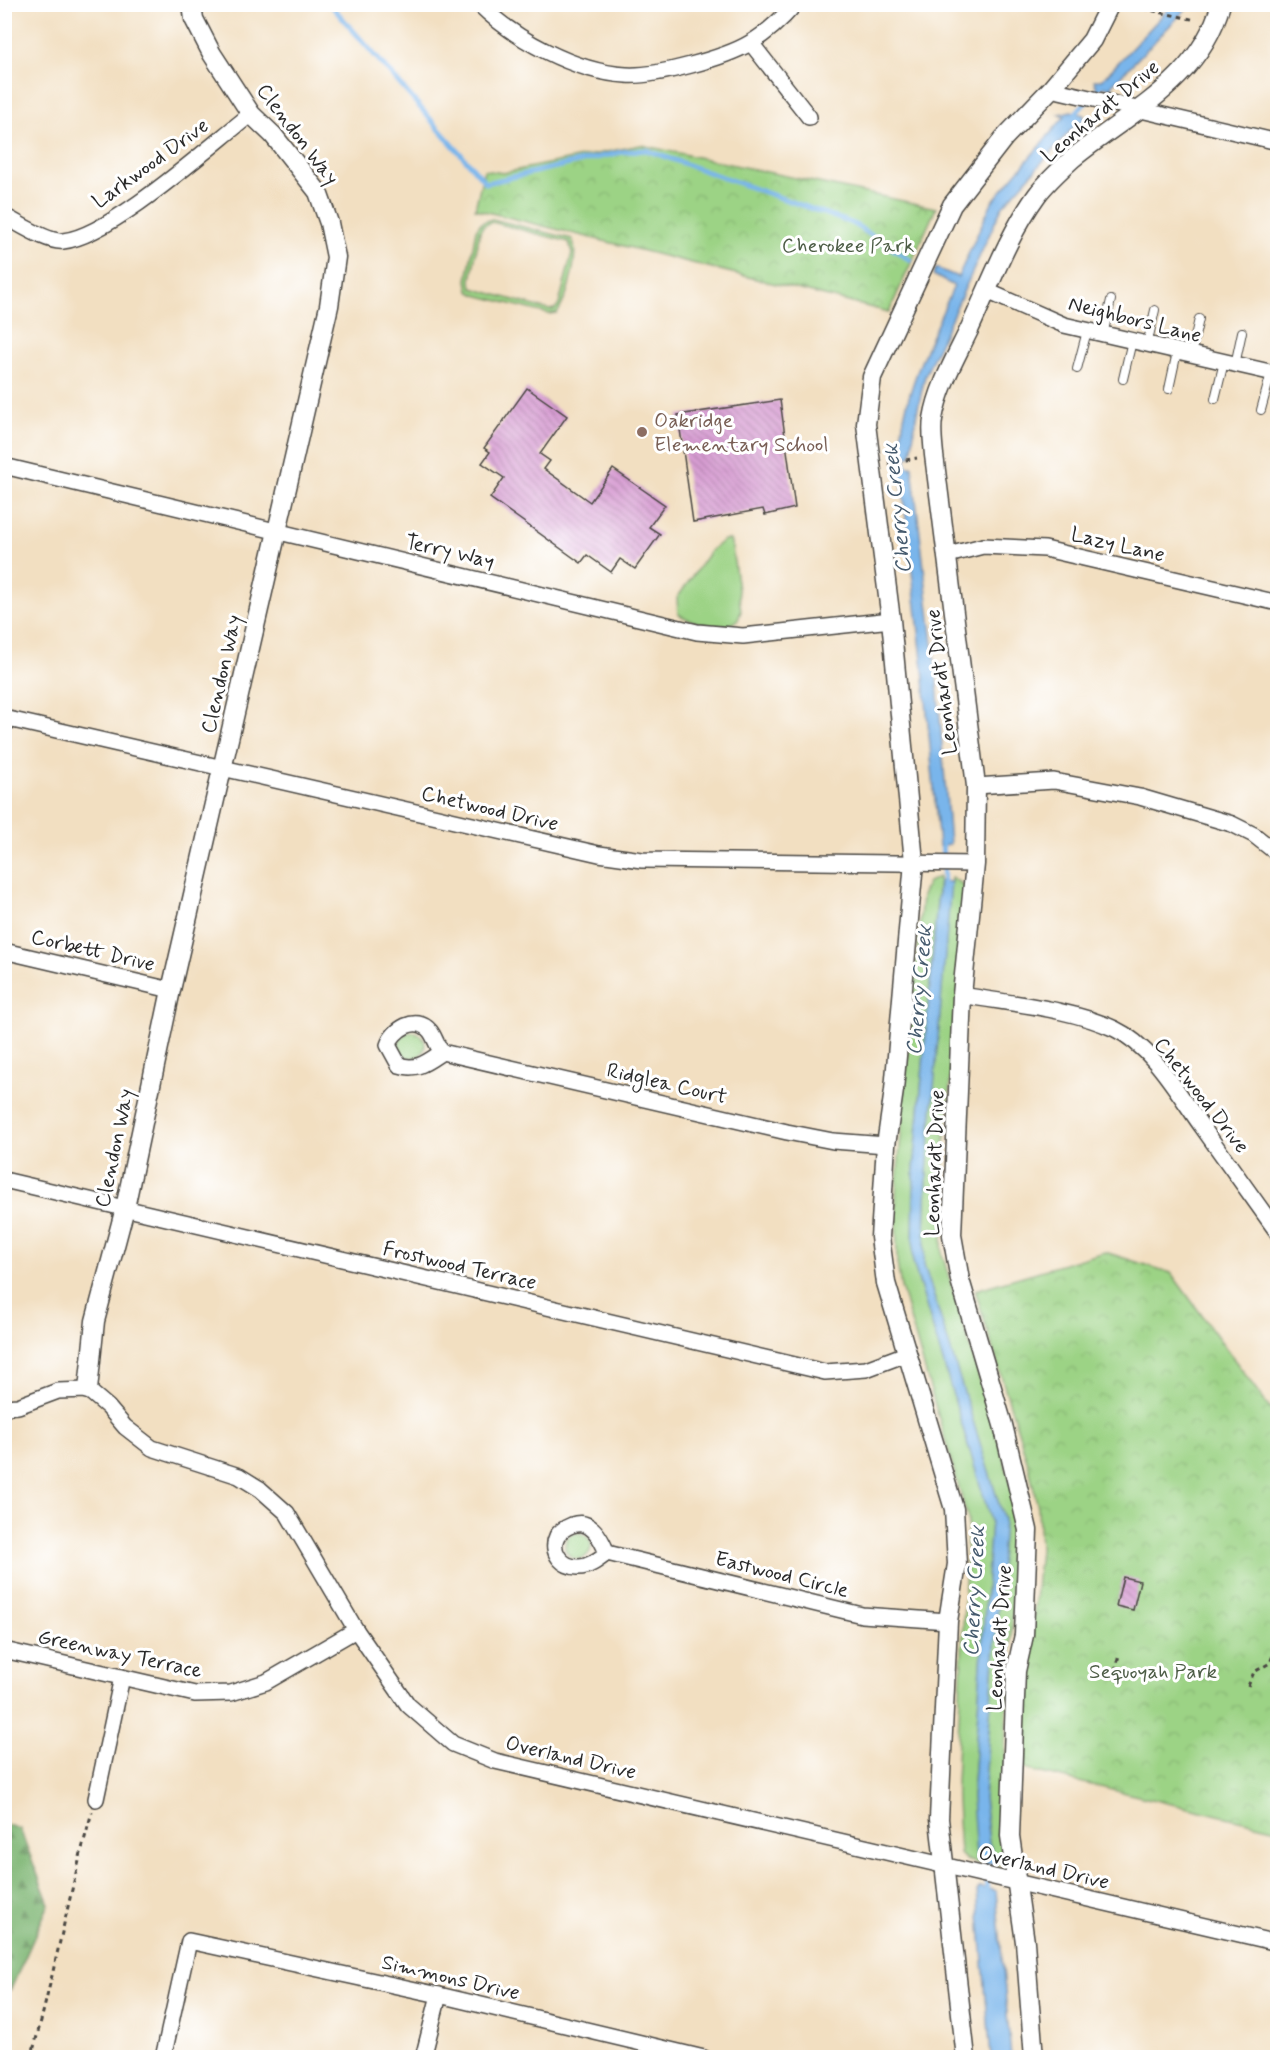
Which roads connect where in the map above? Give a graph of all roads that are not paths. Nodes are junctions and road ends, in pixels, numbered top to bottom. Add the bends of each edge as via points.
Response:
1 (192, 4) edge
2 (479, 4) edge
3 (1110, 4) edge
4 (1221, 4) edge
5 (794, 5) edge
6 (751, 42) junction
7 (1051, 90) junction
8 (1141, 110) junction
9 (251, 114) junction
10 (809, 117) dead end
11 (1278, 142) edge
12 (4, 216) edge
13 (987, 291) junction
14 (1111, 300) dead end
15 (1155, 310) dead end
16 (1199, 319) dead end
17 (1087, 331) junction
18 (1242, 332) dead end
19 (1104, 335) junction
20 (1139, 343) junction
21 (1184, 353) junction
22 (1229, 363) junction
23 (1077, 369) dead end
24 (1274, 374) edge
25 (1123, 379) dead end
26 (1169, 389) dead end
27 (1215, 399) dead end
28 (1261, 410) dead end
29 (4, 466) edge
30 (278, 531) junction
31 (948, 555) junction
32 (1278, 603) edge
33 (891, 620) junction
34 (4, 717) edge
35 (222, 769) junction
36 (976, 786) junction
37 (1278, 854) edge
38 (914, 862) junction
39 (975, 864) junction
40 (4, 951) edge
41 (171, 990) junction
42 (963, 995) junction
43 (442, 1052) dead end
44 (885, 1145) junction
45 (4, 1180) edge
46 (125, 1208) junction
47 (1278, 1233) edge
48 (906, 1354) junction
49 (88, 1390) junction
50 (4, 1407) edge
51 (608, 1553) dead end
52 (948, 1621) junction
53 (356, 1630) junction
54 (4, 1650) edge
55 (122, 1677) junction
56 (96, 1798) road end
57 (946, 1866) junction
58 (1007, 1880) junction
59 (1278, 1943) edge
60 (439, 1995) junction
61 (163, 2058) edge
62 (423, 2058) edge
63 (704, 2058) edge
64 (966, 2058) edge
65 (1034, 2058) edge

1 - 9 street, Clendon Way via 194,20 212,54
2 - 6 street via 496,21 566,61 626,75 683,66
3 - 7 street, Leonhardt Drive via 1092,40
4 - 8 street, Leonhardt Drive via 1207,43
5 - 6 street
6 - 10 street
7 - 8 street
7 - 33 street, Leonhardt Drive via 1004,138 952,205 872,377 866,424
8 - 11 street
8 - 13 street, Leonhardt Drive via 1072,159 1038,194 1014,233
9 - 12 street, Larkwood Drive via 130,209 87,234 61,242
9 - 30 street, Clendon Way via 273,135 318,192 336,257 329,306
13 - 17 street, Neighbors Lane
13 - 31 street, Leonhardt Drive via 946,380 933,419
14 - 19 lane
15 - 20 lane
16 - 21 lane
17 - 19 street, Neighbors Lane
17 - 23 lane
18 - 22 lane
19 - 20 street, Neighbors Lane
20 - 21 street, Neighbors Lane
20 - 25 lane
21 - 22 street, Neighbors Lane
21 - 26 lane
22 - 24 street, Neighbors Lane
22 - 27 lane
24 - 28 lane
29 - 30 street, Terry Way
30 - 33 street, Terry Way via 697,632 742,636
30 - 35 street, Clendon Way
31 - 32 street, Lazy Lane via 983,546 1045,549
31 - 36 street, Leonhardt Drive
33 - 38 street, Leonhardt Drive
34 - 35 street, Chetwood Drive
35 - 38 street, Chetwood Drive via 599,854 642,860
35 - 41 street, Clendon Way
36 - 37 street via 1054,781 1140,797 1232,824
36 - 39 street, Leonhardt Drive
38 - 39 street, Chetwood Drive
38 - 44 street, Leonhardt Drive via 895,1078
39 - 42 street, Leonhardt Drive
40 - 41 street, Corbett Drive
41 - 46 street, Clendon Way
42 - 47 street, Chetwood Drive via 1095,1021 1117,1030 1143,1050 1169,1081
42 - 58 street, Leonhardt Drive via 952,1236 960,1280 1003,1425 1028,1530 1024,1635 1016,1671
43 - 44 street, Ridglea Court via 787,1132
44 - 48 street, Leonhardt Drive via 880,1237 886,1283
45 - 46 street, Frostwood Terrace
46 - 48 street, Frostwood Terrace via 825,1372 866,1369
46 - 49 street, Clendon Way via 95,1321
48 - 52 street, Leonhardt Drive via 954,1509 957,1564
49 - 50 street via 58,1391 18,1406
49 - 53 street, Overland Drive via 152,1448 239,1476 267,1495 287,1513 301,1534
51 - 52 street, Eastwood Circle via 862,1615
52 - 57 street, Leonhardt Drive via 939,1819
53 - 55 street, Greenway Terrace via 266,1682 231,1693 195,1694
53 - 57 street, Overland Drive via 408,1705 453,1744 495,1761
54 - 55 street, Greenway Terrace
55 - 56 street
57 - 58 street, Overland Drive
57 - 64 street, Leonhardt Drive
58 - 59 street, Overland Drive
58 - 65 street, Leonhardt Drive via 1024,1942
60 - 61 street, Simmons Drive via 189,1941
60 - 62 street
60 - 63 street, Simmons Drive

